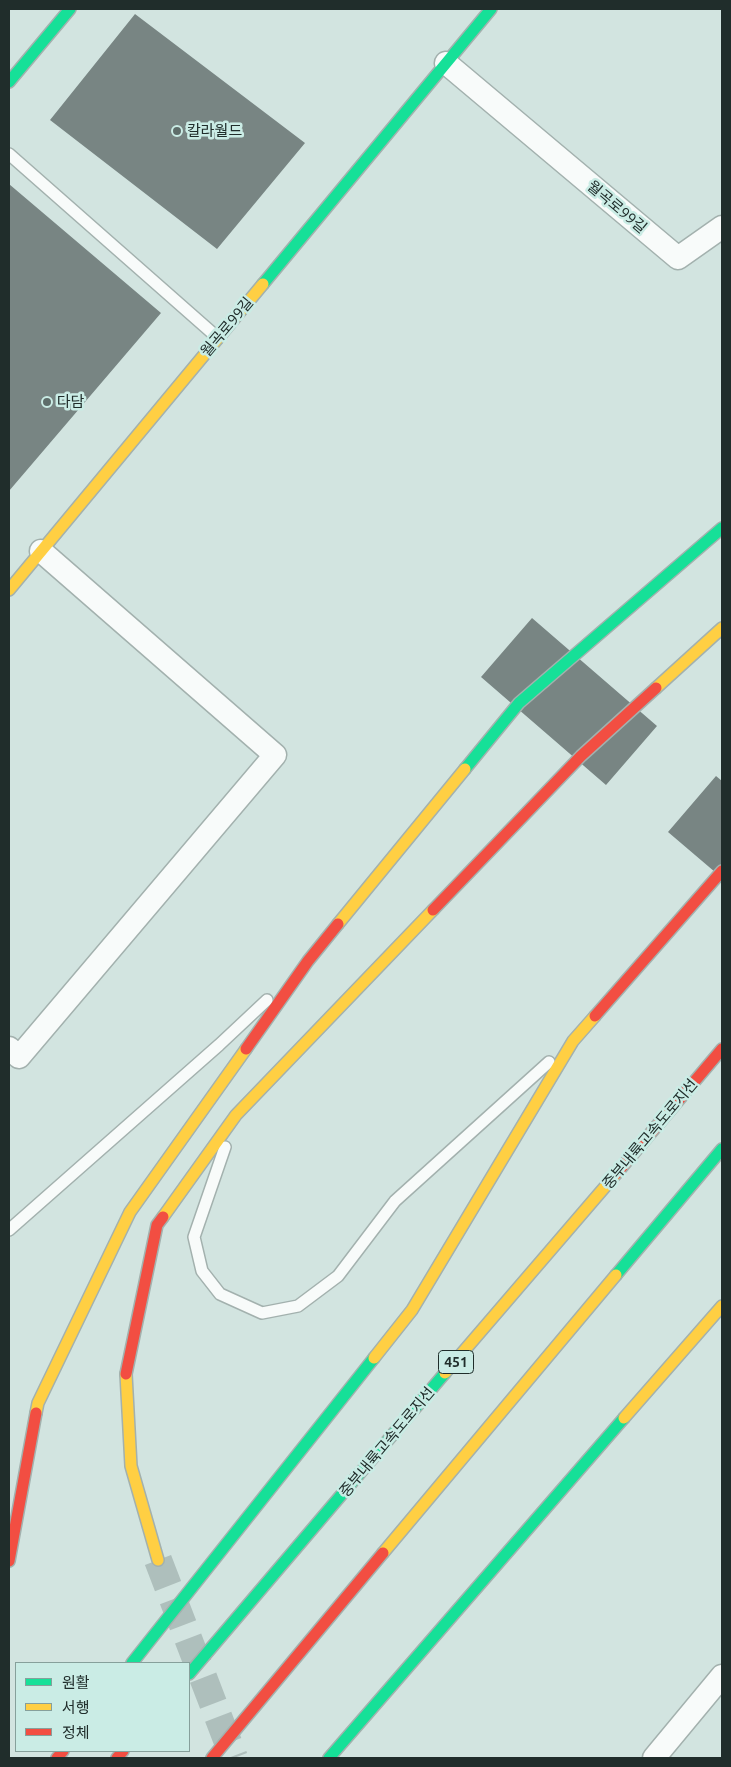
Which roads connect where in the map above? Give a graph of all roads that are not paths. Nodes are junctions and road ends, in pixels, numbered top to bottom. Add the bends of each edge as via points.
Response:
1 (70, 9) edge
2 (490, 9) edge
3 (446, 63) junction
4 (9, 82) edge
5 (9, 154) edge
6 (722, 227) edge
7 (218, 338) junction
8 (722, 528) edge
9 (41, 551) junction
10 (9, 590) edge
11 (722, 628) edge
12 (722, 872) edge
13 (308, 960) junction
14 (573, 1041) junction
15 (9, 1048) edge
16 (722, 1049) edge
17 (236, 1115) junction
18 (722, 1149) edge
19 (9, 1230) edge
20 (722, 1306) edge
21 (158, 1560) tunnel mouth
22 (9, 1561) edge
23 (133, 1662) edge
24 (190, 1673) edge
25 (722, 1676) edge
26 (212, 1758) edge
27 (329, 1758) edge
28 (654, 1758) edge

1 - 4 main road
2 - 3 main road, 월곡로99길
3 - 6 street, 월곡로99길 via 678,258
3 - 7 main road, 월곡로99길
5 - 7 lane
7 - 9 main road, 월곡로99길
8 - 13 main road via 519,703
9 - 10 main road, 월곡로99길
9 - 15 street via 275,755 19,1057
11 - 17 main road via 581,756
12 - 14 main road
13 - 19 lane via 219,1045
13 - 22 main road via 130,1212 38,1403
14 - 17 lane via 395,1201 338,1276 298,1306 262,1313 220,1294 202,1271 194,1237
14 - 23 main road via 412,1310
16 - 24 main road, 중부내륙고속도로지선 / 451
17 - 21 main road via 157,1225 126,1375 131,1466
18 - 26 main road
20 - 27 main road
25 - 28 street

